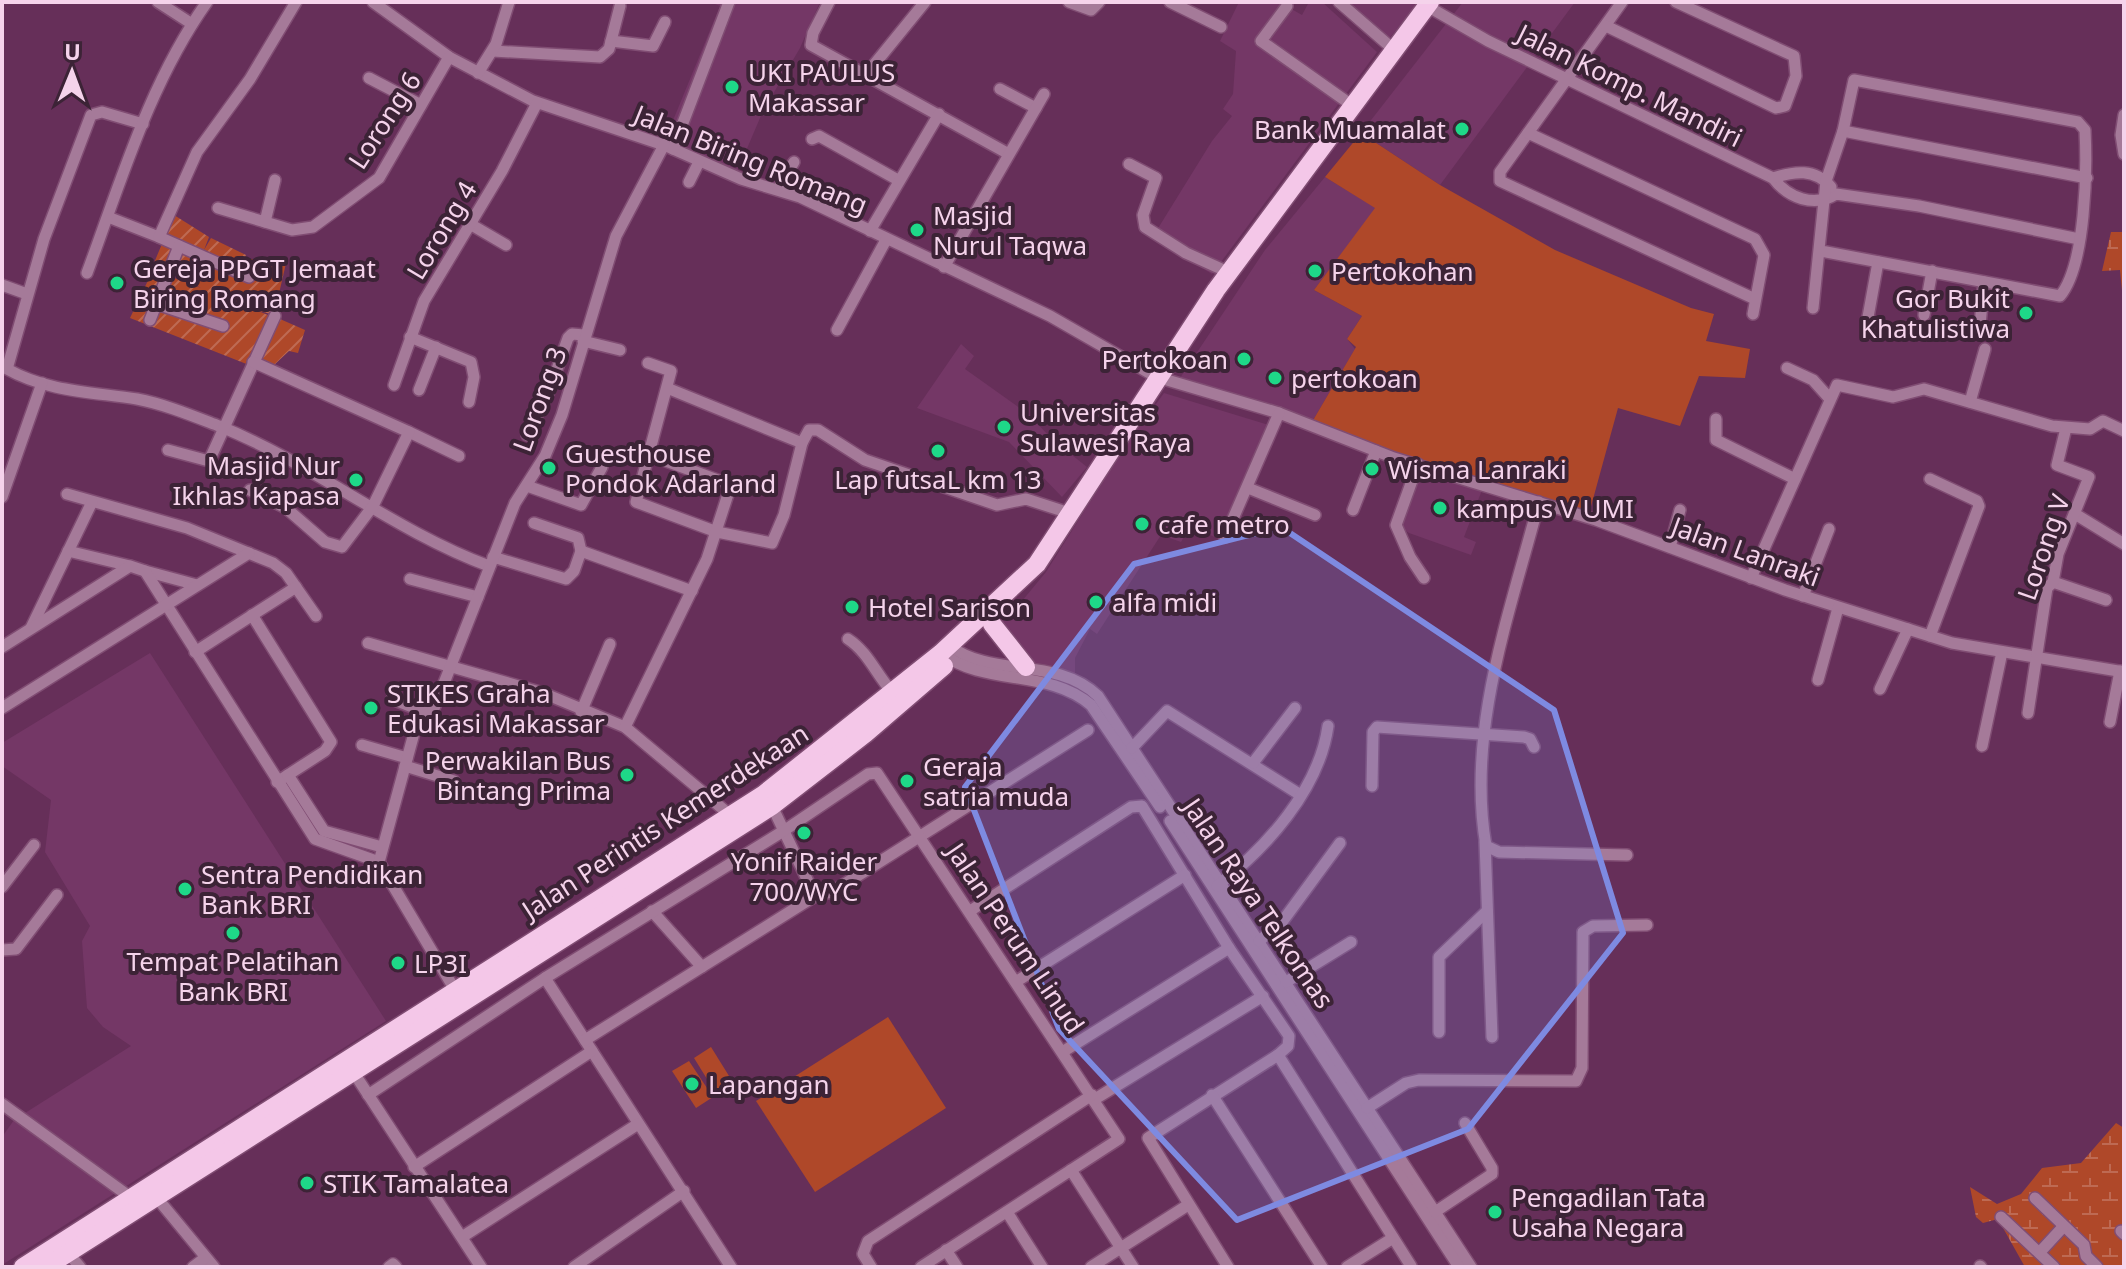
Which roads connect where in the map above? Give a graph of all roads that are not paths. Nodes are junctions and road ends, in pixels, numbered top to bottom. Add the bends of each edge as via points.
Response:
1 (158, 2) edge
2 (207, 2) edge
3 (296, 2) edge
4 (373, 2) edge
5 (509, 2) edge
6 (729, 2) edge
7 (829, 2) edge
8 (925, 2) edge
9 (1069, 2) edge
10 (1099, 2) edge
11 (1170, 2) edge
12 (1339, 2) edge
13 (1622, 2) edge
14 (1676, 2) edge
15 (1429, 4) edge
16 (620, 6) dead end
17 (1287, 6) dead end
18 (665, 22) dead end
19 (192, 24) junction
20 (1606, 26) junction
21 (1221, 27) dead end
22 (611, 41) junction
23 (1393, 49) junction
24 (493, 51) junction
25 (449, 57) junction
26 (478, 73) junction
27 (864, 77) junction
28 (369, 78) dead end
29 (1565, 80) junction
30 (1000, 89) dead end
31 (1044, 94) dead end
32 (1356, 102) junction
33 (537, 103) junction
34 (421, 105) junction
35 (1036, 108) junction
36 (939, 114) junction
37 (2124, 115) edge
38 (143, 124) junction
39 (1843, 131) junction
40 (1528, 133) junction
41 (812, 139) dead end
42 (668, 147) junction
43 (1007, 153) junction
44 (2124, 154) edge
45 (699, 162) junction
46 (794, 162) dead end
47 (1129, 164) dead end
48 (1773, 178) junction
49 (2087, 178) junction
50 (275, 180) dead end
51 (898, 180) junction
52 (1826, 181) junction
53 (689, 182) dead end
54 (778, 189) junction
55 (1836, 194) junction
56 (1824, 200) junction
57 (218, 208) dead end
58 (108, 217) junction
59 (265, 222) junction
60 (470, 224) junction
61 (870, 231) junction
62 (159, 237) junction
63 (2079, 239) junction
64 (886, 240) junction
65 (506, 245) dead end
66 (179, 246) junction
67 (1821, 251) junction
68 (1878, 262) junction
69 (944, 267) junction
70 (1932, 271) junction
71 (1228, 272) junction
72 (87, 273) dead end
73 (249, 277) dead end
74 (1984, 282) junction
75 (2, 285) edge
76 (29, 288) junction
77 (1755, 299) junction
78 (157, 304) junction
79 (1813, 308) dead end
80 (1753, 314) dead end
81 (1924, 315) dead end
82 (275, 316) dead end
83 (1868, 317) dead end
84 (150, 320) dead end
85 (1980, 325) dead end
86 (223, 326) dead end
87 (837, 330) dead end
88 (410, 337) junction
89 (584, 338) junction
90 (436, 347) junction
91 (1985, 349) dead end
92 (620, 350) dead end
93 (253, 362) junction
94 (648, 363) dead end
95 (1787, 368) dead end
96 (1163, 379) junction
97 (42, 383) junction
98 (394, 385) dead end
99 (667, 388) junction
100 (550, 389) junction
101 (419, 390) dead end
102 (569, 397) junction
103 (1830, 399) junction
104 (469, 402) dead end
105 (1970, 402) junction
106 (1279, 413) junction
107 (1716, 419) dead end
108 (223, 427) junction
109 (2066, 428) junction
110 (2124, 431) edge
111 (409, 432) junction
112 (527, 435) dead end
113 (802, 443) junction
114 (168, 450) dead end
115 (1376, 451) junction
116 (647, 454) junction
117 (459, 456) dead end
118 (1418, 464) junction
119 (602, 467) dead end
120 (1795, 479) junction
121 (1930, 479) dead end
122 (527, 486) junction
123 (1248, 488) junction
124 (250, 490) dead end
125 (67, 494) dead end
126 (2, 497) edge
127 (92, 502) junction
128 (1539, 502) junction
129 (373, 506) junction
130 (1353, 510) dead end
131 (1680, 510) dead end
132 (1075, 511) junction
133 (2075, 514) junction
134 (1315, 515) dead end
135 (534, 523) dead end
136 (1829, 529) dead end
137 (717, 532) junction
138 (1225, 537) dead end
139 (2124, 544) edge
140 (1670, 547) junction
141 (68, 551) junction
142 (581, 551) junction
143 (249, 553) junction
144 (491, 562) junction
145 (130, 566) junction
146 (145, 571) junction
147 (1424, 578) dead end
148 (1751, 578) junction
149 (410, 579) dead end
150 (2053, 582) junction
151 (197, 585) junction
152 (296, 587) junction
153 (692, 591) junction
154 (1803, 596) junction
155 (478, 597) junction
156 (2106, 600) dead end
157 (166, 604) junction
158 (1838, 608) junction
159 (252, 615) junction
160 (316, 616) dead end
161 (992, 624) junction
162 (30, 628) junction
163 (1908, 629) junction
164 (1930, 636) junction
165 (848, 639) dead end
166 (368, 643) dead end
167 (610, 644) dead end
168 (2, 647) edge
169 (195, 652) junction
170 (2002, 652) junction
171 (950, 653) junction
172 (2035, 656) junction
173 (452, 666) junction
174 (1026, 667) junction
175 (2122, 672) edge
176 (1818, 680) dead end
177 (1880, 689) dead end
178 (892, 692) junction
179 (392, 699) dead end
180 (2, 708) edge
181 (1295, 708) dead end
182 (581, 712) junction
183 (2028, 713) dead end
184 (2110, 722) dead end
185 (1328, 726) dead end
186 (625, 727) junction
187 (1088, 730) dead end
188 (1484, 734) junction
189 (413, 737) dead end
190 (362, 745) dead end
191 (1982, 746) dead end
192 (1534, 747) dead end
193 (1132, 748) junction
194 (406, 762) junction
195 (1253, 763) junction
196 (283, 778) junction
197 (454, 781) dead end
198 (1372, 786) dead end
199 (1299, 794) junction
200 (768, 800) junction
201 (730, 815) junction
202 (785, 830) junction
203 (922, 837) junction
204 (1485, 841) junction
205 (1340, 843) dead end
206 (34, 845) dead end
207 (382, 847) junction
208 (1627, 855) dead end
209 (379, 862) junction
210 (1185, 875) junction
211 (1217, 886) junction
212 (2, 887) edge
213 (57, 895) dead end
214 (815, 896) junction
215 (652, 911) junction
216 (970, 911) junction
217 (1487, 911) junction
218 (1647, 925) dead end
219 (1259, 941) junction
220 (1351, 942) dead end
221 (1229, 948) junction
222 (2, 950) edge
223 (516, 959) junction
224 (702, 967) junction
225 (545, 978) junction
226 (1017, 981) junction
227 (1286, 982) junction
228 (455, 990) junction
229 (1263, 996) junction
230 (1439, 1032) dead end
231 (1492, 1037) dead end
232 (588, 1046) junction
233 (1064, 1051) junction
234 (1278, 1055) junction
235 (354, 1073) junction
236 (1346, 1083) junction
237 (368, 1095) junction
238 (1212, 1095) junction
239 (1094, 1097) junction
240 (2, 1104) edge
241 (1367, 1108) junction
242 (1465, 1123) dead end
243 (638, 1124) junction
244 (414, 1167) junction
245 (1071, 1170) junction
246 (1408, 1181) junction
247 (684, 1191) junction
248 (130, 1197) junction
249 (157, 1198) junction
250 (2035, 1198) dead end
251 (1188, 1205) junction
252 (1007, 1212) junction
253 (1435, 1212) junction
254 (2001, 1217) dead end
255 (2063, 1227) junction
256 (462, 1237) junction
257 (1393, 1238) junction
258 (1121, 1247) junction
259 (946, 1250) junction
260 (2040, 1252) junction
261 (74, 1260) edge
262 (210, 1262) edge
263 (37, 1265) edge
264 (1352, 1266) edge
265 (1411, 1266) edge
266 (193, 1267) edge
267 (389, 1267) edge
268 (396, 1267) edge
269 (481, 1267) edge
270 (574, 1267) edge
271 (729, 1267) edge
272 (871, 1267) edge
273 (921, 1267) edge
274 (957, 1267) edge
275 (1042, 1267) edge
276 (1091, 1267) edge
277 (1133, 1267) edge
278 (1228, 1267) edge
279 (1322, 1267) edge
280 (1459, 1267) edge
281 (1471, 1267) edge
282 (2054, 1267) edge
283 (2097, 1267) edge

1 - 19 street
2 - 19 street
3 - 62 street via 250,79 197,152
4 - 25 street, Jalan Biring Romang
5 - 24 street
6 - 42 street, Lorong 3
7 - 27 street via 811,45
8 - 27 street
9 - 10 street via 1091,10
11 - 21 street
12 - 23 street
13 - 20 street
14 - 20 street via 1794,56 1796,76 1785,106 1776,108
15 - 23 highway, Jalan Perintis Kemerdekaan
15 - 29 street, Jalan Komp. Mandiri
16 - 22 street
17 - 32 street via 1261,41
18 - 22 street via 653,46
19 - 38 street
20 - 29 street
22 - 24 street via 600,57
23 - 32 highway, Jalan Perintis Kemerdekaan
24 - 26 street
25 - 26 street, Jalan Biring Romang
25 - 34 street, Lorong 6
26 - 33 street, Jalan Biring Romang
27 - 36 street
28 - 34 street
29 - 40 street
29 - 48 street, Jalan Komp. Mandiri
30 - 35 street
31 - 35 street
32 - 71 highway, Jalan Perintis Kemerdekaan
32 - 96 highway, Jalan Perintis Kemerdekaan via 1349,126
33 - 42 street, Jalan Biring Romang
33 - 60 street, Lorong 4
34 - 59 street, Lorong 6 via 383,172 350,201 304,231
35 - 43 street
36 - 43 street
36 - 51 street
37 - 44 street
38 - 58 street
38 - 76 street via 102,112 91,115
39 - 49 street
39 - 49 street via 1852,83 1863,79 2078,122 2085,130
39 - 52 street
40 - 77 street via 1755,239 1764,255
40 - 77 street via 1500,172 1504,185
41 - 51 street via 819,136
42 - 45 street, Jalan Biring Romang
42 - 89 street, Lorong 3 via 616,236
43 - 69 street
45 - 53 street
45 - 54 street, Jalan Biring Romang
46 - 54 street
47 - 71 street via 1156,178 1143,215 1145,227
48 - 52 street, Jalan Komp. Mandiri via 1803,172
48 - 56 street, Jalan Komp. Mandiri via 1795,197
49 - 63 street
50 - 59 street
51 - 61 street
52 - 55 street
52 - 56 street
54 - 61 street, Jalan Biring Romang
55 - 56 street
55 - 63 street
56 - 67 street
57 - 59 street, Lorong 6
58 - 62 street
58 - 72 street
60 - 65 street
60 - 88 street, Lorong 4
61 - 64 street, Jalan Biring Romang
62 - 66 street
63 - 74 street via 2060,296
64 - 69 street, Jalan Biring Romang
64 - 87 street
66 - 73 street
66 - 78 street
67 - 68 street
67 - 79 street
68 - 70 street
68 - 83 street
69 - 96 street, Jalan Biring Romang via 1050,316
70 - 74 street
70 - 81 street
71 - 96 highway, Jalan Perintis Kemerdekaan
74 - 85 street
75 - 76 street
76 - 97 street via 6,367
77 - 80 street
78 - 84 street
78 - 86 street
82 - 93 street
88 - 90 street
88 - 98 street, Lorong 4
89 - 92 street
89 - 100 street via 569,335
89 - 102 street, Lorong 3
90 - 101 street
90 - 104 street via 473,366
91 - 105 street
93 - 108 street
93 - 111 street
94 - 99 street via 668,368
95 - 103 street via 1816,382
96 - 106 street, Jalan Lanraki
96 - 132 highway, Jalan Perintis Kemerdekaan
96 - 161 highway, Jalan Perintis Kemerdekaan via 1050,563
97 - 108 street via 84,395 145,401
97 - 126 street
99 - 113 street
99 - 116 street
100 - 102 street
100 - 112 street
102 - 122 street, Lorong 3
103 - 105 street via 1840,384 1893,397 1924,389
103 - 120 street
105 - 109 street
106 - 115 street, Jalan Lanraki
106 - 123 street
107 - 120 street via 1716,440
108 - 114 street via 208,461
108 - 129 street
109 - 110 street via 2090,429 2103,421
109 - 133 street, Lorong V via 2057,465 2089,477
111 - 117 street
111 - 129 street
113 - 132 street via 809,430 818,430 865,460 997,505 1026,499
113 - 137 street via 774,541 765,545
115 - 118 street, Jalan Lanraki
115 - 130 street
116 - 137 street via 637,503
116 - 137 street via 730,483
118 - 128 street, Jalan Lanraki
118 - 147 street via 1396,525
119 - 122 street via 581,505
120 - 148 street
121 - 164 street via 1979,506
122 - 144 street, Lorong 3
123 - 134 street
123 - 138 street
124 - 129 street via 281,505 336,547 345,544
125 - 127 street
127 - 141 street
127 - 143 street via 187,528
128 - 140 street, Jalan Lanraki
128 - 188 street
129 - 144 street via 432,544
131 - 140 street
132 - 171 highway, Jalan Perintis Kemerdekaan via 1037,564
133 - 139 street
133 - 150 street, Lorong V
135 - 142 street via 579,538
136 - 154 street
137 - 153 street
140 - 148 street, Jalan Lanraki
141 - 145 street
141 - 162 street
142 - 144 street via 566,579
142 - 153 street
143 - 151 street
143 - 152 street via 281,569
144 - 155 street, Lorong 3
145 - 146 street
145 - 162 street
146 - 151 street
146 - 157 street
148 - 154 street, Jalan Lanraki
149 - 155 street
150 - 156 street
150 - 172 street, Lorong V via 2047,588
151 - 157 street
152 - 159 street
152 - 160 street
153 - 186 street
154 - 158 street, Jalan Lanraki
155 - 173 street, Lorong 3
157 - 169 street
157 - 180 street
158 - 163 street, Jalan Lanraki
158 - 176 street
159 - 169 street
159 - 196 street via 331,742
161 - 171 highway, Jalan Perintis Kemerdekaan
161 - 174 highway
162 - 168 street
163 - 164 street, Jalan Lanraki
163 - 177 street
164 - 170 street, Jalan Lanraki
165 - 178 street via 865,652
166 - 173 street
167 - 182 street
169 - 196 street
170 - 172 street, Jalan Lanraki
170 - 191 street
171 - 174 street, Jalan Raya Telkomas
171 - 178 highway, Jalan Perintis Kemerdekaan
171 - 200 highway, Jalan Perintis Kemerdekaan via 865,734
171 - 211 street, Jalan Raya Telkomas via 973,669 1046,682 1081,696
172 - 175 street, Jalan Lanraki
172 - 183 street, Lorong V
173 - 179 street, Lorong 3 via 432,712
173 - 182 street via 543,693
174 - 193 street, Jalan Raya Telkomas via 1085,684
175 - 184 street
178 - 200 highway, Jalan Perintis Kemerdekaan
181 - 195 street
182 - 186 street
185 - 199 street via 1321,756
186 - 201 street
187 - 203 street
188 - 192 street via 1528,738
188 - 198 street via 1374,729
188 - 204 street
189 - 194 street
190 - 194 street
193 - 195 street via 1166,711
193 - 211 street, Jalan Raya Telkomas
194 - 197 street
194 - 207 street
195 - 199 street
196 - 207 street via 324,831
196 - 209 street via 315,839
199 - 211 street via 1273,835
200 - 201 highway, Jalan Perintis Kemerdekaan
200 - 202 street
200 - 223 highway, Jalan Perintis Kemerdekaan
201 - 223 highway, Jalan Perintis Kemerdekaan
202 - 203 street, Jalan Perum Linud via 868,774 880,775
202 - 214 street
202 - 215 street
203 - 214 street via 832,892
203 - 216 street, Jalan Perum Linud
204 - 208 street via 1489,850 1499,852
204 - 217 street
205 - 219 street via 1282,922
206 - 212 street
207 - 209 street
209 - 228 street
210 - 216 street via 1137,804
210 - 221 street
210 - 226 street
211 - 219 street, Jalan Raya Telkomas
211 - 236 street, Jalan Raya Telkomas
213 - 222 street via 16,949
214 - 224 street
215 - 224 street
215 - 225 street
216 - 226 street, Jalan Perum Linud
217 - 230 street via 1439,957
217 - 231 street
218 - 241 street via 1593,926 1583,932 1582,1068 1576,1081 1419,1080
219 - 227 street, Jalan Raya Telkomas
220 - 227 street
221 - 229 street
221 - 233 street
223 - 228 highway, Jalan Perintis Kemerdekaan
223 - 235 highway, Jalan Perintis Kemerdekaan
224 - 232 street
225 - 232 street
225 - 237 street
226 - 233 street, Jalan Perum Linud
227 - 236 street, Jalan Raya Telkomas
228 - 248 highway, Jalan Perintis Kemerdekaan
229 - 234 street via 1289,1036 1288,1046
229 - 239 street
232 - 243 street
232 - 244 street
233 - 239 street, Jalan Perum Linud
234 - 238 street
234 - 257 street
235 - 237 street
235 - 249 highway, Jalan Perintis Kemerdekaan
236 - 241 street, Jalan Raya Telkomas
236 - 246 street, Jalan Raya Telkomas
237 - 244 street
238 - 251 street via 1148,1138
238 - 279 street
239 - 245 street, Jalan Perum Linud via 1119,1139
239 - 272 street via 868,1241 863,1254
240 - 248 street
241 - 246 street, Jalan Raya Telkomas
242 - 253 street via 1492,1174
243 - 247 street
243 - 256 street
244 - 256 street
245 - 252 street
245 - 258 street
246 - 253 street, Jalan Raya Telkomas
246 - 280 street, Jalan Raya Telkomas
247 - 270 street
247 - 271 street
248 - 263 highway, Jalan Perintis Kemerdekaan
249 - 261 highway, Jalan Perintis Kemerdekaan
249 - 262 street
250 - 255 street
251 - 258 street
251 - 278 street
252 - 259 street
252 - 275 street
253 - 281 street, Jalan Raya Telkomas
254 - 260 street
255 - 260 street
255 - 283 street via 2084,1245
256 - 269 street
257 - 264 street
257 - 265 street
258 - 276 street
258 - 277 street
259 - 273 street
259 - 274 street
260 - 282 street
261 - 263 highway, Jalan Perintis Kemerdekaan
262 - 266 street
267 - 268 street

